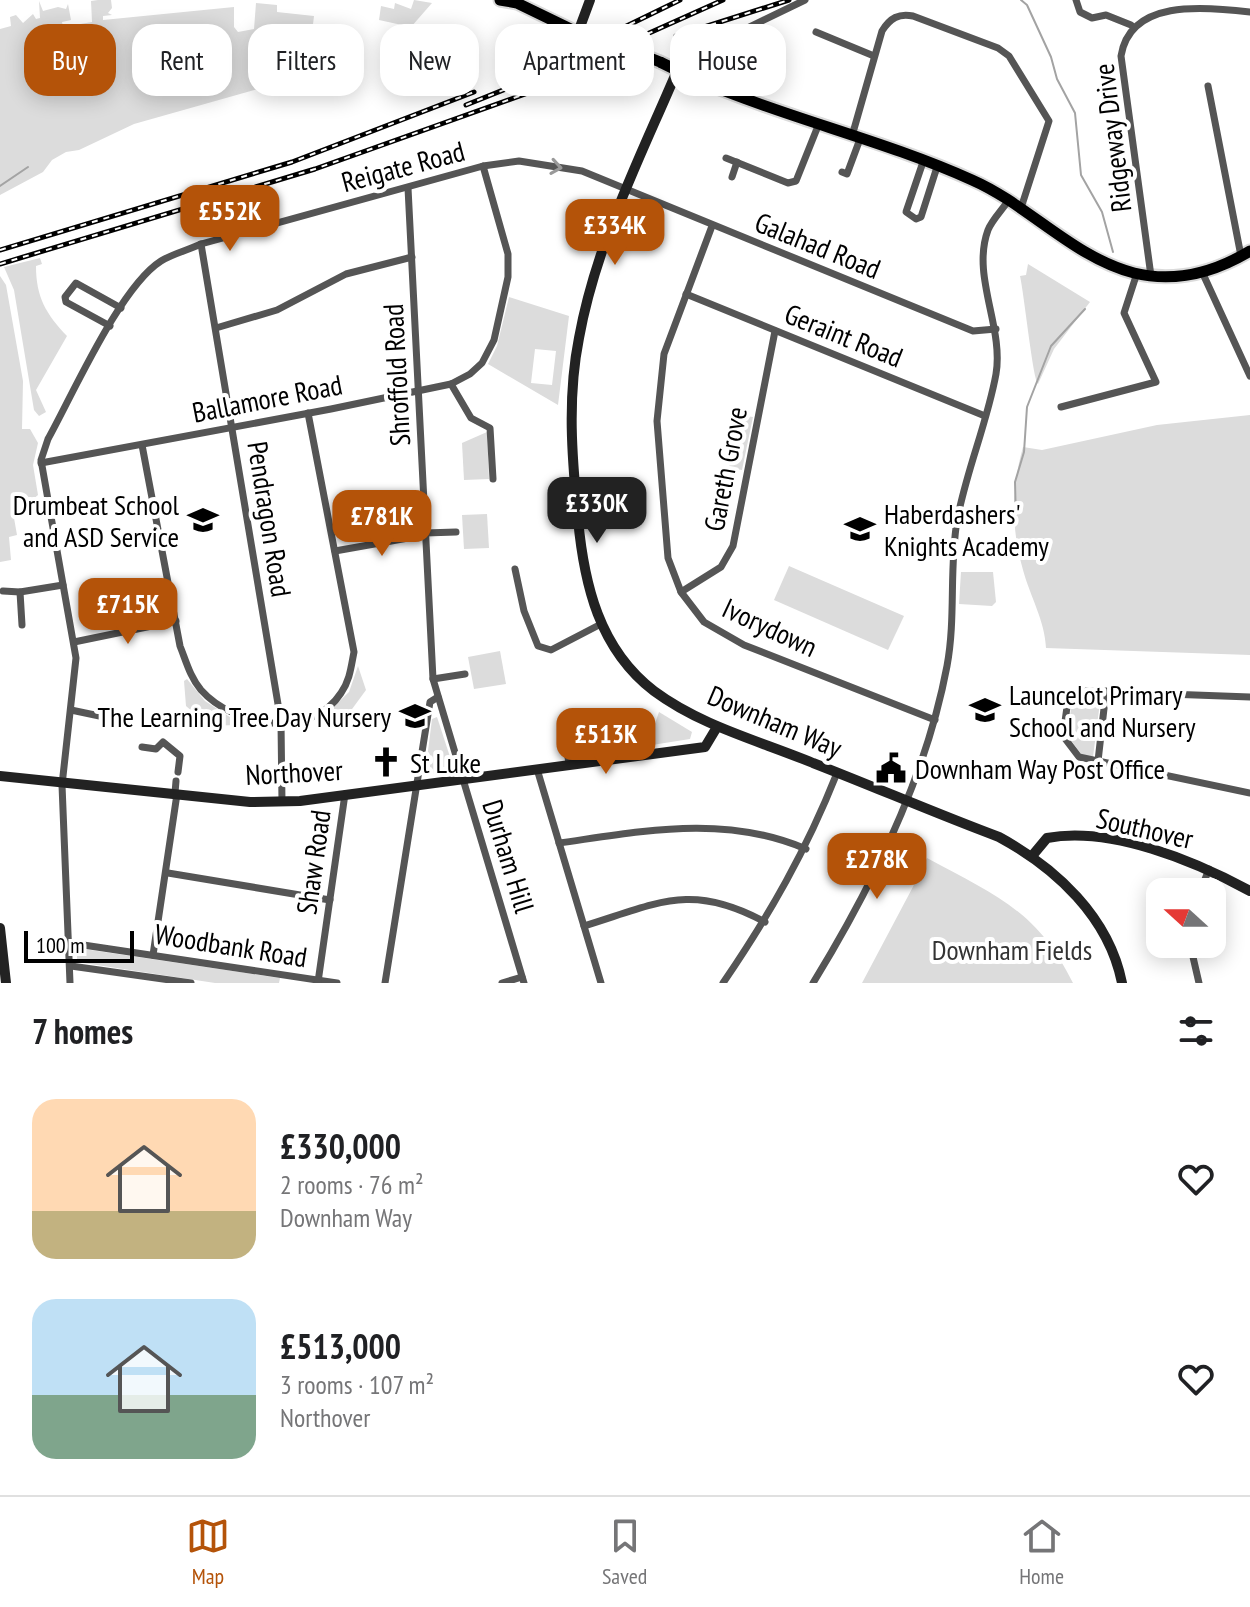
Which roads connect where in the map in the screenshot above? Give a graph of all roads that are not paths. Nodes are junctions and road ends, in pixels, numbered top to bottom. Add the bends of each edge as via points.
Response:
1 (590, 0) edge
2 (805, 0) edge
3 (1076, 0) edge
4 (509, 4) edge
5 (1250, 12) edge
6 (563, 24) edge
7 (583, 24) edge
8 (755, 24) edge
9 (1131, 25) junction
10 (816, 32) dead end
11 (874, 56) junction
12 (670, 84) edge
13 (1208, 86) dead end
14 (742, 96) edge
15 (818, 126) junction
16 (856, 138) junction
17 (726, 158) dead end
18 (737, 162) junction
19 (923, 162) junction
20 (483, 166) junction
21 (937, 167) junction
22 (848, 174) dead end
23 (732, 177) dead end
24 (408, 188) junction
25 (626, 190) junction
26 (1008, 201) junction
27 (1021, 208) junction
28 (712, 226) junction
29 (201, 244) junction
30 (1246, 254) edge
31 (412, 257) junction
32 (1137, 273) junction
33 (1203, 274) junction
34 (1151, 276) junction
35 (686, 294) junction
36 (121, 308) junction
37 (110, 326) junction
38 (216, 328) junction
39 (996, 329) junction
40 (775, 331) junction
41 (1250, 376) edge
42 (451, 384) junction
43 (419, 390) junction
44 (1061, 407) dead end
45 (308, 413) junction
46 (985, 416) junction
47 (232, 426) junction
48 (142, 445) junction
49 (41, 463) junction
50 (493, 479) dead end
51 (456, 532) dead end
52 (425, 534) junction
53 (335, 551) junction
54 (515, 569) dead end
55 (63, 585) junction
56 (3, 591) dead end
57 (20, 592) junction
58 (681, 592) junction
59 (176, 621) junction
60 (601, 624) junction
61 (22, 625) dead end
62 (74, 642) junction
63 (465, 674) dead end
64 (433, 679) junction
65 (1106, 691) junction
66 (438, 697) junction
67 (1250, 697) edge
68 (71, 710) junction
69 (109, 718) dead end
70 (935, 720) junction
71 (281, 722) junction
72 (717, 727) junction
73 (564, 730) dead end
74 (142, 747) dead end
75 (1098, 761) junction
76 (569, 764) junction
77 (537, 769) junction
78 (837, 773) junction
79 (0, 774) edge
80 (463, 778) junction
81 (57, 780) junction
82 (416, 785) junction
83 (176, 793) junction
84 (1250, 793) edge
85 (345, 794) junction
86 (905, 801) junction
87 (282, 802) junction
88 (559, 843) junction
89 (806, 849) junction
90 (1032, 856) junction
91 (1209, 869) junction
92 (168, 873) junction
93 (1205, 878) edge
94 (1249, 890) edge
95 (330, 900) junction
96 (765, 922) junction
97 (584, 926) junction
98 (0, 928) edge
99 (70, 943) junction
100 (153, 955) junction
101 (1193, 958) edge
102 (71, 966) junction
103 (288, 979) edge
104 (150, 980) edge
105 (523, 980) edge
106 (318, 982) edge
107 (6, 983) edge
108 (70, 983) edge
109 (191, 983) edge
110 (337, 983) edge
111 (385, 983) edge
112 (502, 983) edge
113 (601, 983) edge
114 (723, 983) edge
115 (813, 983) edge
116 (1122, 983) edge
117 (1199, 983) edge

1 - 7 street
2 - 8 street
3 - 9 street via 1080,12 1092,18 1106,15
4 - 6 main road
5 - 9 street, Ridgeway Drive via 1173,7 1142,13
9 - 34 street, Ridgeway Drive via 1121,56
10 - 11 street
11 - 16 street
11 - 27 street via 886,24 904,14 1005,52 1049,121
12 - 25 street, Downham Way
13 - 30 street
14 - 15 main road
15 - 16 main road
15 - 18 street via 796,183
16 - 19 main road
16 - 22 street
17 - 18 street
18 - 23 street
19 - 21 main road
19 - 21 street via 906,212 916,219
20 - 24 street, Reigate Road
20 -> 25 street, Reigate Road via 519,161 582,171
20 - 42 street, Ballamore Road via 508,254 508,277 488,352 470,374
21 - 26 main road via 970,178
24 - 29 street, Reigate Road
24 - 31 street, Shroffold Road
25 - 28 street, Galahad Road
25 - 60 street, Downham Way via 586,304 571,420 581,558
26 - 27 main road
26 - 39 street via 988,229 982,255
27 - 32 main road via 1090,253
28 - 35 street, Ivorydown
28 - 39 street, Galahad Road via 973,331
29 - 36 street, Reigate Road via 160,261
29 - 38 street, Pendragon Road
30 - 33 main road
31 - 38 street via 346,274 277,310
31 - 43 street, Shroffold Road
32 - 34 main road
32 - 44 street via 1124,313 1156,382
33 - 34 main road
33 - 41 street
35 - 40 street, Geraint Road
35 - 58 street, Ivorydown via 664,354 657,421 668,558
36 - 37 street, Reigate Road
36 - 37 street via 76,283 65,297
37 - 49 street, Reigate Road via 48,439
38 - 47 street, Pendragon Road
39 - 46 street via 997,371
40 - 46 street, Geraint Road
40 - 58 street, Gareth Grove via 733,546 721,567
42 - 43 street, Ballamore Road
42 - 50 street via 471,418 490,428
43 - 45 street, Ballamore Road
43 - 52 street, Shroffold Road
45 - 47 street, Ballamore Road
45 - 53 street
46 - 70 street via 956,525 948,663
47 - 48 street, Ballamore Road
47 - 71 street, Pendragon Road
48 - 49 street, Ballamore Road
48 - 59 street
49 - 55 street
51 - 52 street
52 - 53 street
52 - 64 street, Shroffold Road
53 - 71 street via 354,652 349,680 327,708 307,720
54 - 60 street via 538,646 551,650
55 - 57 street
55 - 62 street
56 - 57 street
57 - 61 street
58 - 70 street, Ivorydown via 704,622 744,645
59 - 62 street
59 - 71 street via 191,675 202,691 240,717
60 - 72 street, Downham Way via 641,680
62 - 68 street
63 - 64 street
64 - 66 street, Shroffold Road
65 - 67 street
65 - 75 street
65 - 75 street via 1086,691 1067,707 1063,736 1079,757
66 - 80 street, Durham Hill
66 - 82 street via 430,702
68 - 69 street
68 - 81 street
70 - 86 street
71 - 87 street, Pendragon Road
72 - 76 street, Northover via 705,747
72 - 78 street, Downham Way
73 - 76 street
74 - 83 street via 156,749 163,742 180,756
75 - 84 street
76 - 77 street, Northover
77 - 80 street, Northover
77 - 88 street
78 - 86 street, Downham Way
78 - 89 street
79 - 81 street, Northover
80 - 82 street, Northover
80 - 105 street, Durham Hill
81 - 83 street, Northover
81 - 99 street
82 - 85 street, Northover
82 - 111 street
83 - 87 street, Northover
83 - 92 street
85 - 87 street, Northover
85 - 95 street, Shaw Road
86 - 90 street, Downham Way via 999,837
86 - 115 street via 851,920
88 - 89 street via 714,826 760,833
88 - 97 street
89 - 96 street
90 - 91 street, Southover via 1047,838 1085,837 1158,851
90 - 116 street, Downham Way via 1094,919 1115,955
91 - 93 street
91 - 94 street, Southover
92 - 95 street
92 - 100 street
95 - 106 street, Shaw Road
96 - 97 street via 732,904 685,898
96 - 114 street
97 - 113 street
98 - 107 street
99 - 100 street, Woodbank Road
99 - 102 street
100 - 103 street, Woodbank Road
101 - 117 street
102 - 104 street, Woodbank Road
102 - 108 street
103 - 106 street, Woodbank Road
104 - 109 street, Woodbank Road
105 - 112 street
106 - 110 street, Woodbank Road

